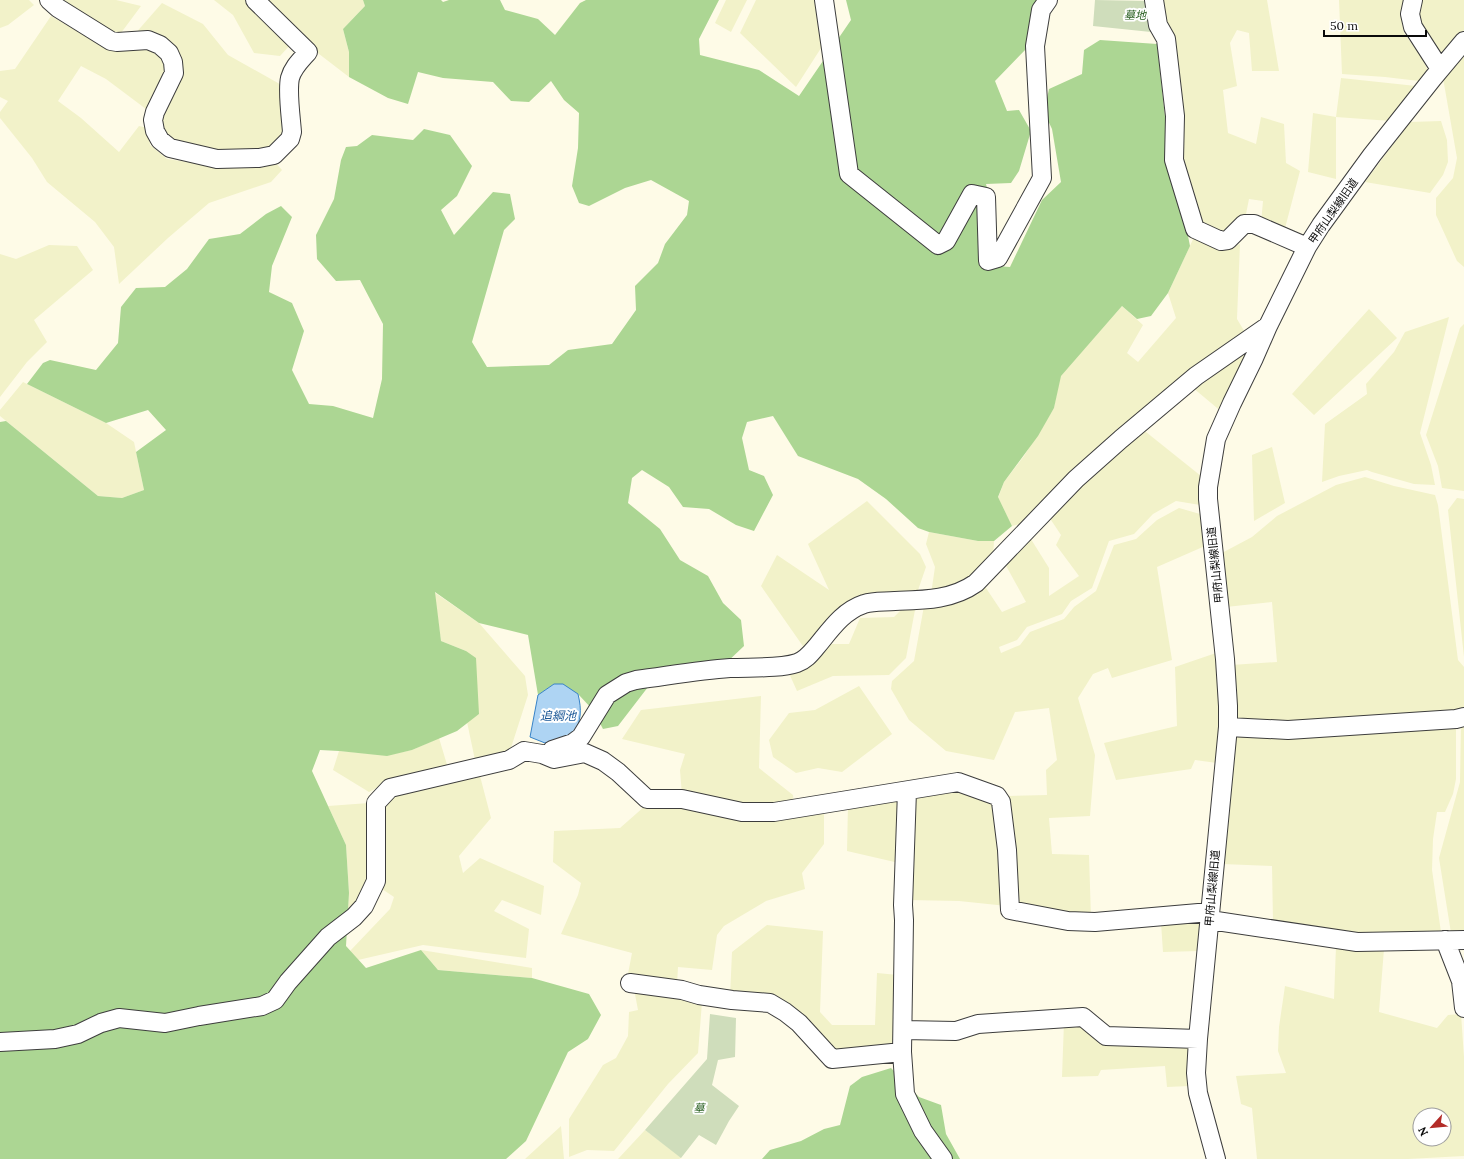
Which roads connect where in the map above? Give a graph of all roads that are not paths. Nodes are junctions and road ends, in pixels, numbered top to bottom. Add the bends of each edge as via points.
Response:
1 (49, 0) edge
2 (255, 0) edge
3 (824, 0) edge
4 (1048, 0) edge
5 (1154, 0) edge
6 (1413, 0) edge
7 (1464, 41) edge
8 (1440, 69) junction
9 (1307, 247) junction
10 (1268, 326) junction
11 (1464, 717) edge
12 (1228, 727) junction
13 (542, 754) junction
14 (907, 790) junction
15 (1210, 916) junction
16 (1445, 940) junction
17 (1464, 940) edge
18 (630, 983) dead end
19 (1464, 1008) edge
20 (903, 1030) junction
21 (1198, 1039) junction
22 (0, 1042) edge
23 (902, 1052) junction
24 (943, 1159) edge
25 (1216, 1159) edge

1 - 2 street via 111,41 148,40 160,45 173,62 174,73 155,112 155,131 160,140 170,148 217,159 274,155 290,139 292,132 290,77 296,65 308,52
3 - 4 street via 849,174 938,245 946,241 972,194 986,197 988,261 998,258 1042,178 1034,46 1041,10
5 - 9 street via 1158,25 1166,40 1175,116 1174,160 1195,229 1221,241 1228,240 1244,224 1254,224
6 - 8 street via 1410,14 1413,27
7 - 8 street, 甲府山梨線旧道
8 - 9 street, 甲府山梨線旧道 via 1372,155
9 - 10 street, 甲府山梨線旧道
10 - 12 street, 甲府山梨線旧道 via 1216,439 1208,487 1225,659
10 - 13 street via 1196,376 1121,439 1076,480 976,583 965,590 947,597 871,602 859,606 837,622 808,657 797,663 729,668 626,683 607,695 581,738
11 - 12 street via 1288,730
12 - 15 street, 甲府山梨線旧道
13 - 14 street via 554,758 585,753 603,761 618,772 647,799 682,799 742,812 774,812
13 - 22 street via 524,751 509,760 390,788 376,803 376,882 372,892 364,906 328,937 275,1000 262,1006 165,1023 120,1018 78,1034 55,1039
14 - 15 street via 958,782 996,796 1001,802 1002,810 1010,910 1068,921 1095,922
14 - 20 street via 903,905
15 - 16 street via 1357,942
15 - 21 street, 甲府山梨線旧道
16 - 17 street
16 - 19 street via 1461,981
18 - 23 street via 732,1000 770,1003 799,1023 832,1059
20 - 21 street via 956,1031 978,1024 1083,1017 1106,1036
20 - 23 street
21 - 25 street, 甲府山梨線旧道 via 1198,1093
23 - 24 street via 905,1094 924,1131

